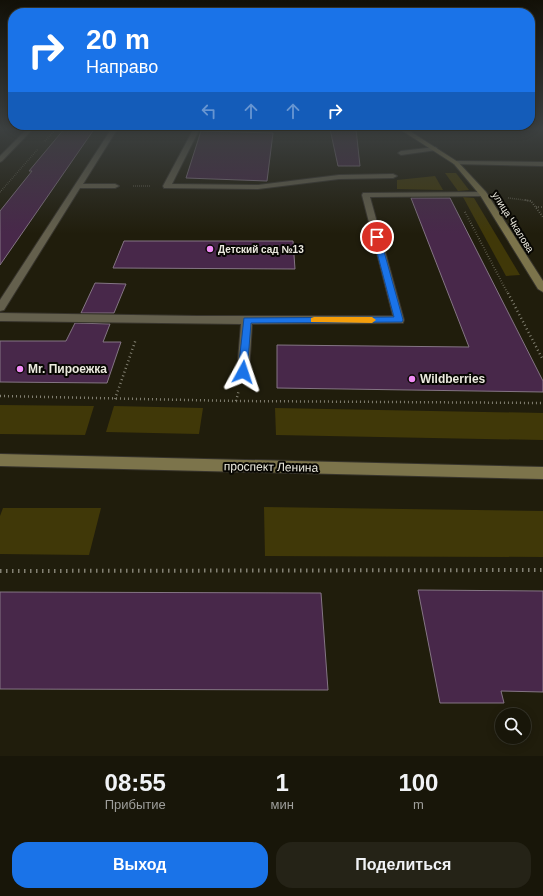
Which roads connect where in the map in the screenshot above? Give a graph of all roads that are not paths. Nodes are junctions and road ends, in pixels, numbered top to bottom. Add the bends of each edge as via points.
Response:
1 (92, 163) edge
2 (179, 163) edge
3 (456, 163) edge
4 (480, 163) edge
5 (543, 164) edge
6 (393, 176) dead end
7 (78, 186) junction
8 (115, 186) road end
9 (483, 194) junction
10 (543, 289) edge
11 (0, 308) edge
12 (0, 317) edge
13 (247, 320) junction
14 (243, 372) dead end
15 (0, 460) edge
16 (543, 473) edge

1 - 7 street
2 - 6 street via 167,186 258,187 339,177
3 - 9 main road, улица Чкалова
4 - 5 street
7 - 8 street
7 - 11 street
9 - 10 main road, улица Чкалова
9 - 13 street via 366,195 399,320
12 - 13 street
13 - 14 street
15 - 16 main road, проспект Ленина

